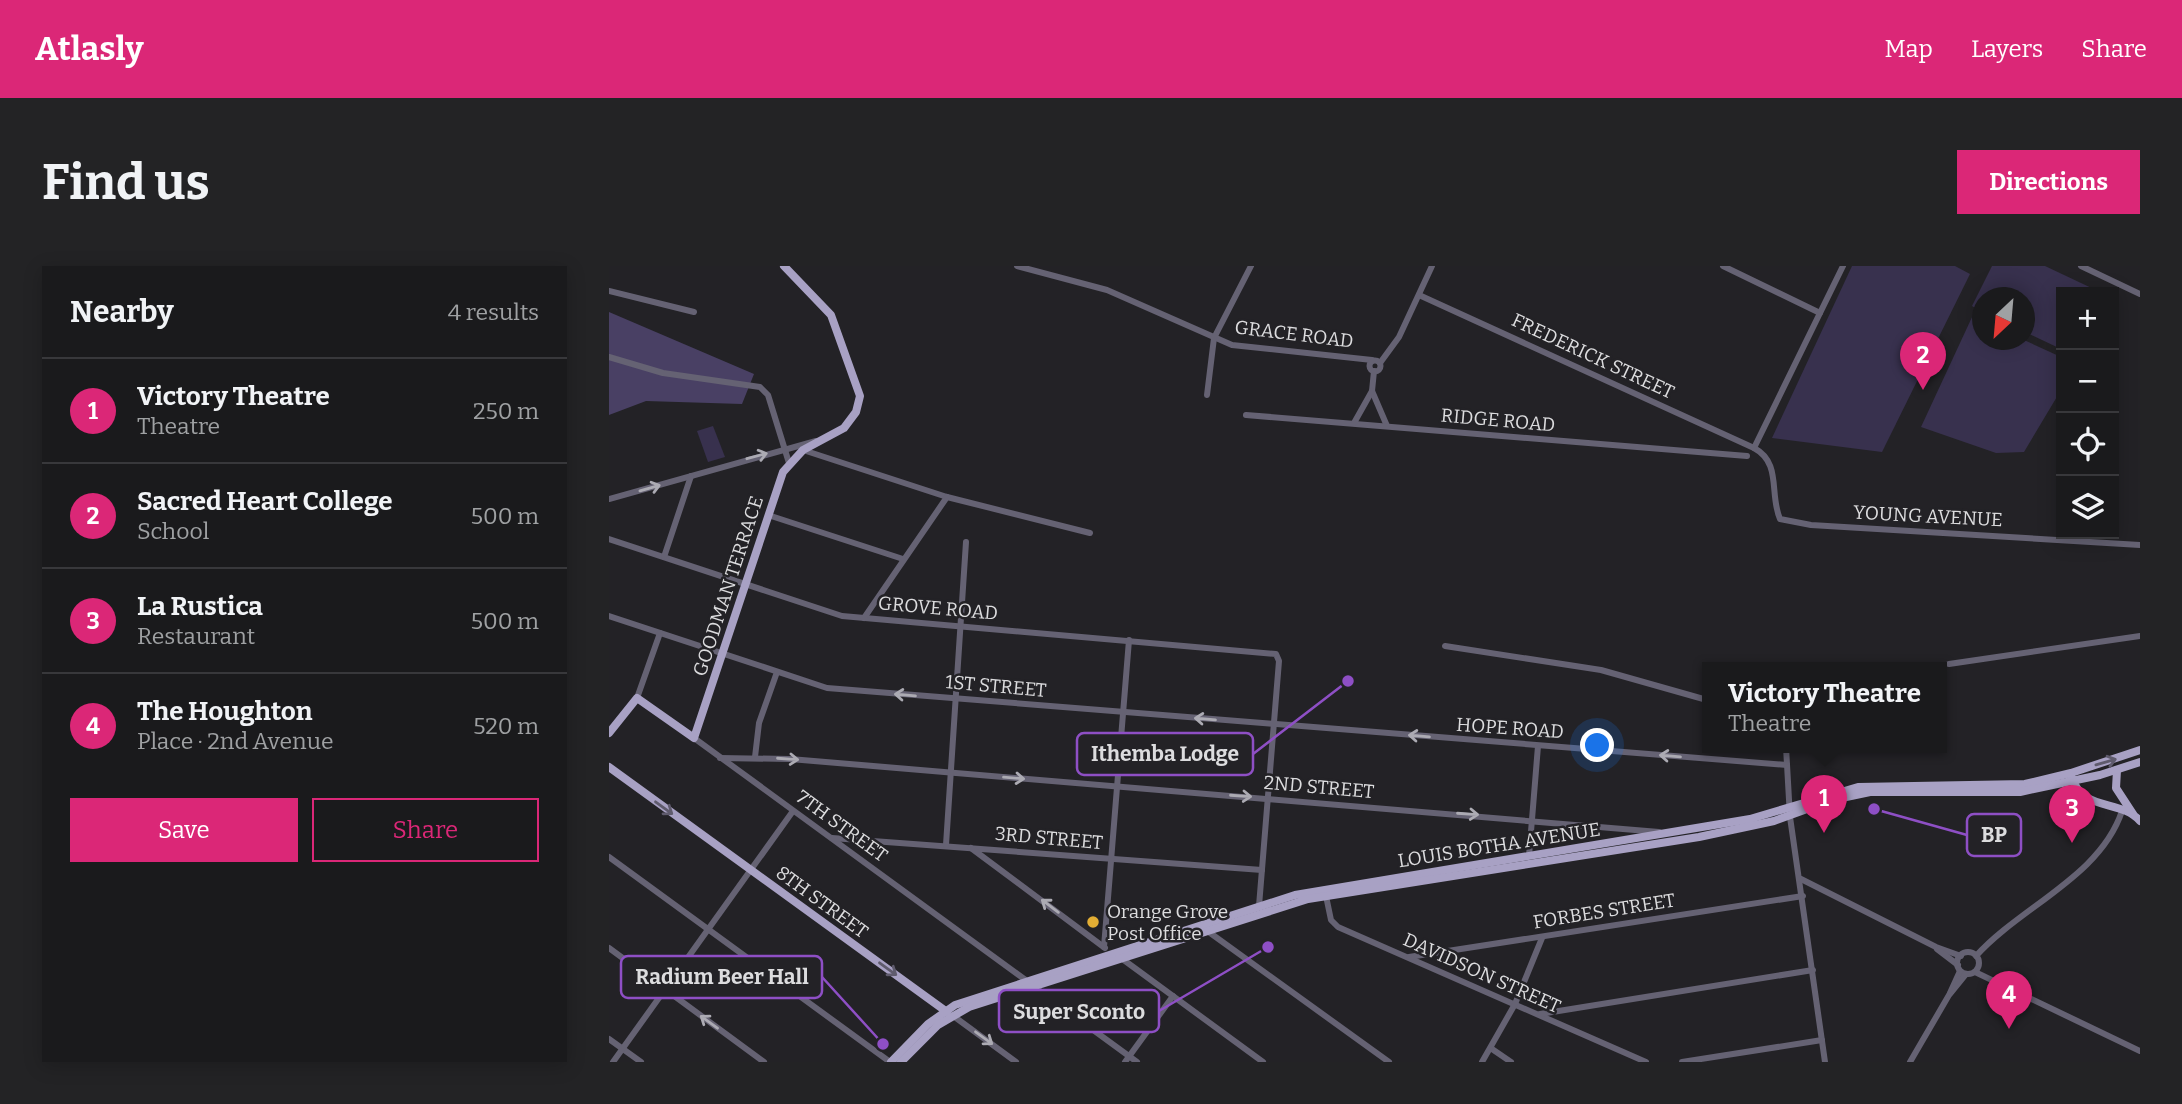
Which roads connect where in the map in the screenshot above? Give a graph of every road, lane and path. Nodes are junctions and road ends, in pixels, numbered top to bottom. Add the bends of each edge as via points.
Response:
1 (784, 266) edge
2 (1017, 266) edge
3 (1251, 266) edge
4 (1432, 266) edge
5 (1723, 266) edge
6 (1843, 266) edge
7 (2081, 266) edge
8 (609, 291) edge
9 (2140, 294) edge
10 (1419, 295) junction
11 (694, 312) dead end
12 (1820, 313) junction
13 (1214, 338) junction
14 (609, 357) edge
15 (1372, 360) junction
16 (1380, 363) junction
17 (1374, 371) junction
18 (1372, 391) junction
19 (1207, 395) dead end
20 (1246, 415) dead end
21 (1354, 423) junction
22 (1387, 426) junction
23 (824, 439) junction
24 (1754, 448) junction
25 (784, 449) junction
26 (803, 450) junction
27 (1747, 456) dead end
28 (1766, 458) joint
29 (789, 463) junction
30 (691, 476) junction
31 (947, 497) junction
32 (609, 499) edge
33 (768, 515) junction
34 (1090, 533) dead end
35 (609, 539) edge
36 (967, 542) dead end
37 (2140, 545) edge
38 (664, 557) junction
39 (903, 559) junction
40 (746, 584) junction
41 (609, 616) edge
42 (864, 618) junction
43 (963, 626) junction
44 (660, 633) junction
45 (2140, 636) edge
46 (1129, 640) junction
47 (1445, 646) dead end
48 (722, 653) junction
49 (1949, 664) dead end
50 (777, 672) junction
51 (637, 698) junction
52 (958, 699) junction
53 (1702, 699) edge
54 (1123, 712) junction
55 (1273, 724) junction
56 (609, 733) edge
57 (694, 738) junction
58 (1538, 746) junction
59 (2140, 750) edge
60 (1786, 753) edge
61 (755, 757) junction
62 (720, 758) junction
63 (2140, 762) edge
64 (1787, 765) junction
65 (609, 767) edge
66 (2117, 770) junction
67 (951, 773) junction
68 (2072, 777) junction
69 (1118, 786) junction
70 (1267, 798) junction
71 (793, 811) junction
72 (2122, 811) junction
73 (1789, 812) junction
74 (2137, 818) edge
75 (1533, 819) junction
76 (1665, 833) junction
77 (832, 838) junction
78 (946, 845) junction
79 (971, 848) junction
80 (1529, 856) junction
81 (609, 857) edge
82 (1112, 859) junction
83 (751, 870) junction
84 (1262, 870) junction
85 (1801, 879) junction
86 (1326, 896) junction
87 (1803, 896) junction
88 (1259, 905) junction
89 (708, 929) junction
90 (1206, 930) junction
91 (1542, 938) junction
92 (1104, 947) junction
93 (1936, 947) junction
94 (609, 948) edge
95 (1116, 955) junction
96 (1973, 955) junction
97 (1961, 956) junction
98 (1409, 957) junction
99 (1977, 969) junction
100 (1813, 970) junction
101 (1961, 970) junction
102 (1030, 984) junction
103 (666, 989) junction
104 (1173, 996) junction
105 (1515, 1004) junction
106 (949, 1013) junction
107 (1538, 1014) junction
108 (609, 1039) edge
109 (1822, 1040) junction
110 (622, 1048) junction
111 (1492, 1049) junction
112 (2140, 1051) edge
113 (1127, 1059) edge
114 (613, 1062) edge
115 (641, 1062) edge
116 (764, 1062) edge
117 (891, 1062) edge
118 (901, 1062) edge
119 (1016, 1062) edge
120 (1137, 1062) edge
121 (1263, 1062) edge
122 (1389, 1062) edge
123 (1482, 1062) edge
124 (1511, 1062) edge
125 (1646, 1062) edge
126 (1682, 1062) edge
127 (1825, 1062) edge
128 (1910, 1062) edge

1 - 23 main road, GOODMAN TERRACE via 831,315 859,387 854,416
2 - 13 street, GRACE ROAD via 1107,290
3 - 13 street
4 - 10 street
5 - 12 street
6 - 12 street
7 - 9 street
8 - 11 street
10 - 16 street via 1399,337
10 - 24 street, FREDERICK STREET
12 - 24 street
13 - 15 street, GRACE ROAD via 1238,346
13 - 19 street
14 - 25 street via 663,373 760,387 770,400
15 - 16 street, GRACE ROAD
15 - 17 street
16 - 17 street via 1381,368
17 - 18 street
18 - 21 street
18 - 22 street
20 - 21 street, RIDGE ROAD
21 - 22 street, RIDGE ROAD
22 - 27 street, RIDGE ROAD
23 - 25 street
23 - 26 main road, GOODMAN TERRACE
24 - 28 street, FREDERICK STREET
25 - 29 street
30 -> 25 street
26 - 29 main road, GOODMAN TERRACE
26 - 31 street
28 - 37 street, YOUNG AVENUE via 1773,473 1776,510 1786,522
29 - 33 main road, GOODMAN TERRACE
32 -> 30 street
30 - 38 street
31 - 34 street
31 - 39 street
33 - 39 street
33 - 40 main road, GOODMAN TERRACE
35 - 38 street, GROVE ROAD
36 - 43 street
38 - 40 street, GROVE ROAD
39 - 42 street
40 - 42 street, GROVE ROAD via 835,614
40 - 48 main road, GOODMAN TERRACE
41 - 44 street, 1ST STREET
42 - 43 street, GROVE ROAD
43 - 46 street, GROVE ROAD
43 - 52 street
44 - 48 street, 1ST STREET
44 - 51 street
45 - 49 street
46 - 54 street
46 - 55 street, GROVE ROAD via 1276,654
47 - 53 street via 1601,670
48 - 50 street, 1ST STREET
48 - 57 main road, GOODMAN TERRACE
52 -> 50 street, 1ST STREET via 827,688
50 - 61 street via 759,723
51 - 56 main road
51 - 57 main road, 7TH STREET
52 - 54 street, 1ST STREET
52 - 67 street
55 -> 54 street, 1ST STREET
54 - 69 street
58 -> 55 street, HOPE ROAD
55 - 70 street
57 - 62 street, 7TH STREET
64 -> 58 street, HOPE ROAD
58 - 75 street
68 -> 59 main road, LOUIS BOTHA AVENUE
60 - 64 street
61 - 62 street, 2ND STREET
61 -> 67 street, 2ND STREET
62 - 71 street, 7TH STREET
63 - 66 main road, LOUIS BOTHA AVENUE
64 - 73 street
65 -> 83 main road, 8TH STREET
66 - 68 main road, LOUIS BOTHA AVENUE
66 - 74 main road via 2116,788
67 -> 69 street, 2ND STREET
67 - 78 street
68 - 72 main road via 2086,798
68 - 73 main road, LOUIS BOTHA AVENUE via 1994,793 1870,792
69 -> 70 street, 2ND STREET
69 - 82 street
70 -> 75 street, 2ND STREET
70 - 84 street
71 - 77 street, 7TH STREET
71 - 83 street
72 - 74 main road
72 - 96 street via 2112,836 2097,855
73 - 76 main road, LOUIS BOTHA AVENUE
73 - 85 street
73 - 86 main road, LOUIS BOTHA AVENUE via 1699,837
75 - 76 street, 2ND STREET
75 - 80 street
76 - 80 main road, LOUIS BOTHA AVENUE
77 - 78 street, 3RD STREET
77 - 102 street, 7TH STREET
78 - 79 street, 3RD STREET
79 - 82 street, 3RD STREET
92 -> 79 street
80 - 88 main road, LOUIS BOTHA AVENUE via 1306,892
81 - 89 street
82 - 84 street, 3RD STREET
82 - 92 street
83 - 89 street
83 -> 106 main road, 8TH STREET
84 - 88 street
85 - 87 street
85 - 93 street
86 - 90 main road, LOUIS BOTHA AVENUE
86 - 98 street, DAVIDSON STREET via 1335,925
87 - 91 street, FORBES STREET
87 - 100 street
88 - 95 main road, LOUIS BOTHA AVENUE
89 - 103 street
89 - 117 street
90 - 95 main road, LOUIS BOTHA AVENUE
90 - 122 street
91 - 98 street, FORBES STREET
91 - 105 street
92 - 95 street
93 - 97 street
93 - 101 street
94 - 103 street
95 - 102 main road, LOUIS BOTHA AVENUE
95 - 104 street
96 - 97 street
96 - 99 street
97 - 101 street
98 - 105 street, DAVIDSON STREET
99 - 101 street
99 - 112 street
100 - 107 street
100 - 109 street
101 - 128 street
102 - 106 main road, LOUIS BOTHA AVENUE
102 - 113 street, 7TH STREET
103 - 110 street
116 -> 103 street
104 - 113 street
104 - 121 street
105 - 107 street, DAVIDSON STREET
105 - 111 street
106 - 117 main road, LOUIS BOTHA AVENUE via 922,1030
106 - 118 main road, LOUIS BOTHA AVENUE
106 -> 119 street, 8TH STREET
107 - 125 street, DAVIDSON STREET
108 - 110 street
109 - 126 street
109 - 127 street
110 - 114 street
110 - 115 street
111 - 123 street
111 - 124 street
113 - 120 street, 7TH STREET

